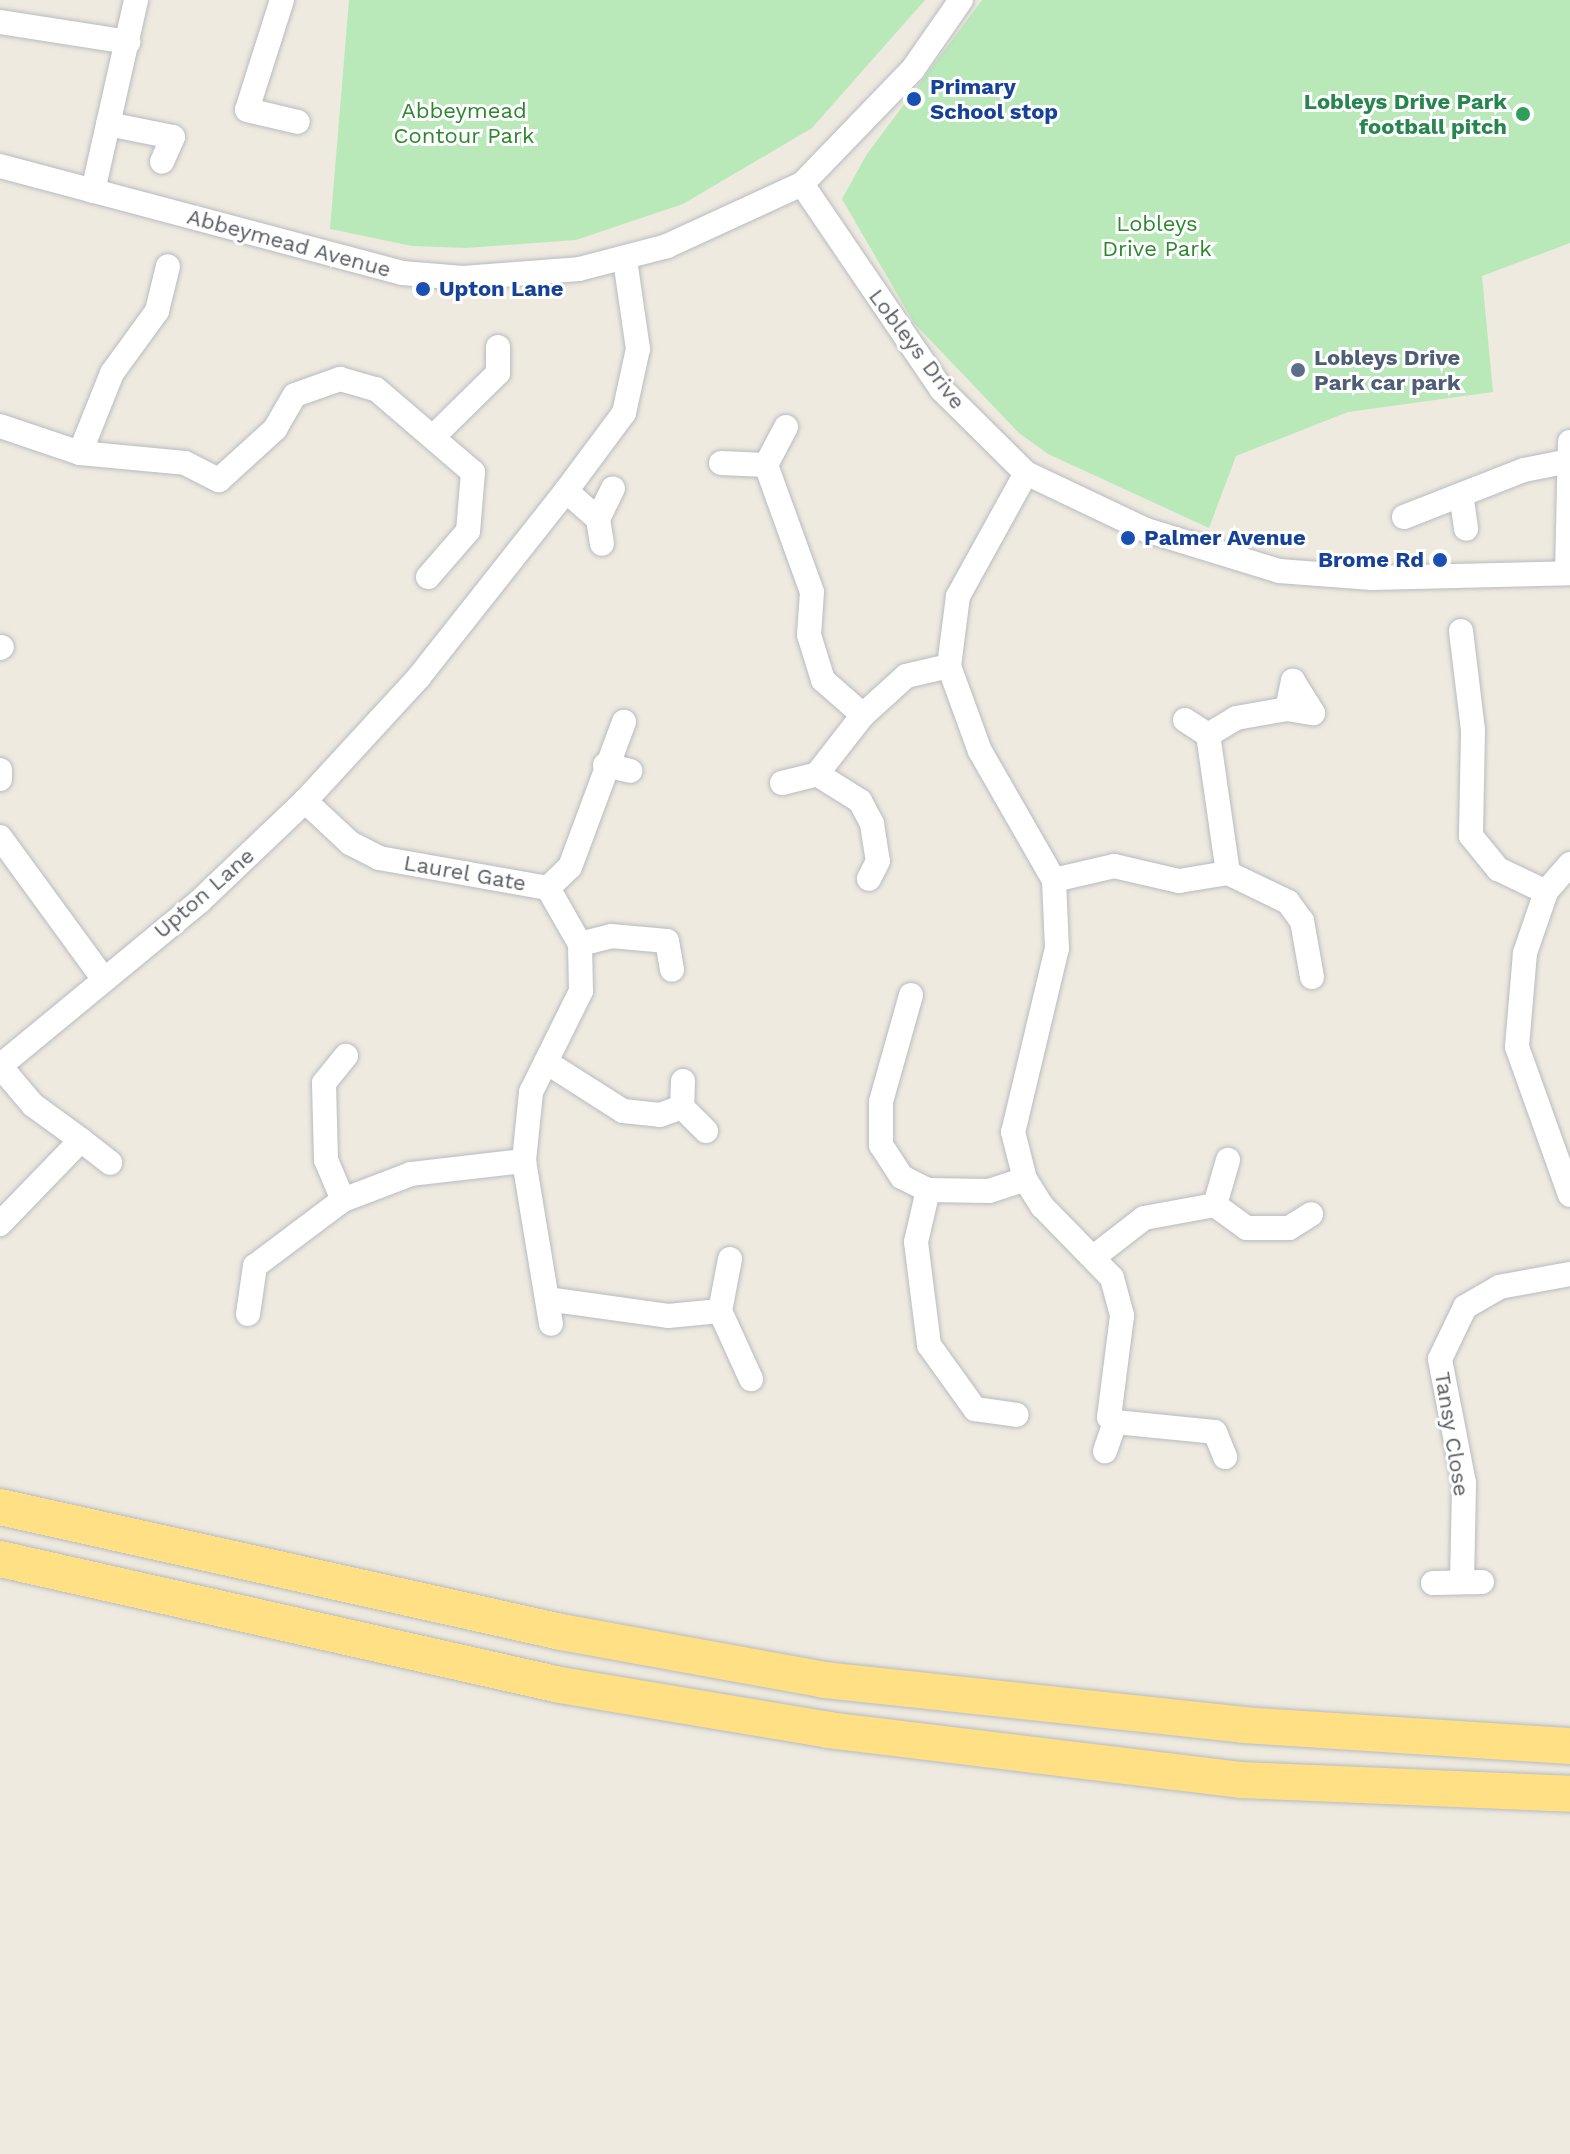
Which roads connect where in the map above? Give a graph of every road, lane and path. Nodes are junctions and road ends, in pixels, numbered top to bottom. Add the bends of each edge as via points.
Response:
1 (136, 0) edge
2 (282, 0) edge
3 (961, 0) edge
4 (0, 22) edge
5 (128, 42) junction
6 (298, 122) dead end
7 (108, 124) junction
8 (162, 162) dead end
9 (0, 166) edge
10 (802, 184) junction
11 (93, 191) junction
12 (625, 260) junction
13 (168, 266) dead end
14 (498, 347) dead end
15 (0, 426) edge
16 (786, 427) dead end
17 (436, 434) junction
18 (1570, 442) edge
19 (80, 453) junction
20 (1569, 461) edge
21 (721, 463) dead end
22 (766, 465) junction
23 (1026, 473) junction
24 (613, 488) dead end
25 (566, 491) junction
26 (1462, 500) junction
27 (1404, 517) dead end
28 (598, 519) junction
29 (1466, 529) dead end
30 (602, 544) dead end
31 (1568, 573) edge
32 (428, 577) dead end
33 (1461, 631) dead end
34 (949, 666) junction
35 (1313, 713) dead end
36 (863, 715) junction
37 (1185, 720) dead end
38 (624, 722) dead end
39 (1208, 735) junction
40 (605, 765) junction
41 (0, 770) edge
42 (630, 771) dead end
43 (817, 774) junction
44 (0, 779) edge
45 (782, 783) dead end
46 (305, 801) junction
47 (0, 837) edge
48 (1570, 864) edge
49 (874, 870) dead end
50 (1228, 873) junction
51 (1054, 880) junction
52 (548, 888) junction
53 (1546, 892) junction
54 (580, 944) junction
55 (672, 970) dead end
56 (1312, 977) dead end
57 (103, 978) junction
58 (911, 995) dead end
59 (876, 1016) dead end
60 (898, 1026) junction
61 (346, 1056) dead end
62 (546, 1062) junction
63 (0, 1066) edge
64 (683, 1081) dead end
65 (682, 1107) junction
66 (706, 1131) dead end
67 (81, 1140) junction
68 (1228, 1160) dead end
69 (524, 1161) junction
70 (110, 1163) dead end
71 (1025, 1179) junction
72 (928, 1190) junction
73 (1570, 1195) edge
74 (343, 1200) junction
75 (1215, 1205) junction
76 (1311, 1214) dead end
77 (0, 1224) edge
78 (1095, 1256) junction
79 (730, 1259) dead end
80 (1570, 1274) edge
81 (547, 1299) junction
82 (720, 1311) junction
83 (248, 1314) dead end
84 (551, 1324) dead end
85 (751, 1379) dead end
86 (1008, 1410) dead end
87 (1115, 1422) junction
88 (1105, 1451) dead end
89 (1225, 1457) dead end
90 (0, 1507) edge
91 (0, 1559) edge
92 (1433, 1583) dead end
93 (1570, 1746) edge
94 (1570, 1794) edge

1 - 5 street
2 - 6 street via 247,110
3 - 10 street, Abbeymead Avenue via 913,69
4 - 5 street
5 - 7 street
7 - 8 street via 173,137
7 - 11 street
9 - 11 street, Abbeymead Avenue
10 - 12 street, Abbeymead Avenue via 731,221
10 - 23 street, Lobleys Drive via 942,390
11 - 12 street, Abbeymead Avenue via 402,273 478,277
12 - 25 street, Upton Lane via 638,349 624,413
13 - 19 street via 157,311 112,373
14 - 17 street via 498,373
15 - 19 street
16 - 22 street
17 - 19 street via 376,389 340,379 295,395 275,429 219,480 185,463
17 - 32 street via 473,472 468,531
18 - 20 street
20 - 26 street via 1524,470
20 - 31 street
21 - 22 street
22 - 36 street via 812,592 809,635 823,680
23 - 31 street, Lobleys Drive via 1146,530 1279,571 1372,578
23 - 34 street via 958,596
24 - 28 street
25 - 28 street
25 - 46 street, Upton Lane via 419,677
26 - 27 street
26 - 29 street
28 - 30 street
33 - 53 street via 1471,836 1498,869
34 - 36 street via 906,676
34 - 51 street via 980,751
35 - 39 street via 1287,709 1236,718
36 - 43 street
37 - 39 street
38 - 40 street
39 - 50 street
40 - 42 street
40 - 52 street via 570,867
41 - 44 street
43 - 45 street
43 - 49 street via 860,801
46 - 52 street, Laurel Gate via 350,843 379,858
46 - 57 street, Upton Lane via 200,901
47 - 57 street
48 - 53 street
50 - 51 street via 1179,881 1114,866
50 - 56 street via 1288,902 1302,921
51 - 71 street via 1057,948 1014,1106
52 - 54 street, Laurel Gate
53 - 73 street via 1525,953 1517,1047
54 - 55 street via 611,936 674,944
54 - 62 street, Laurel Gate via 581,991
57 - 63 street, Upton Lane
58 - 60 street
59 - 60 street
60 - 72 street via 881,1102 881,1145 902,1177
61 - 74 street via 324,1083 326,1160
62 - 65 street via 623,1111 660,1115
62 - 69 street, Laurel Gate via 531,1092
63 - 67 street via 33,1105
64 - 65 street
65 - 66 street
67 - 70 street
67 - 77 street
68 - 75 street
69 - 74 street via 411,1174
69 - 81 street, Laurel Gate
71 - 72 street via 989,1191
71 - 78 street
72 - 86 street via 916,1242 929,1345 966,1416
74 - 83 street via 244,1260
75 - 76 street via 1247,1228 1287,1240
75 - 78 street via 1144,1218
78 - 87 street via 1112,1278 1122,1316 1109,1417
79 - 82 street
80 - 92 street, Tansy Close via 1499,1287 1465,1307 1440,1359 1464,1483 1472,1582
81 - 82 street via 668,1316
81 - 84 street, Laurel Gate
82 - 85 street
87 - 88 street
87 - 89 street via 1217,1420
90 - 93 highway via 561,1632 825,1680 1243,1725
91 - 94 highway via 560,1685 828,1730 1241,1780

